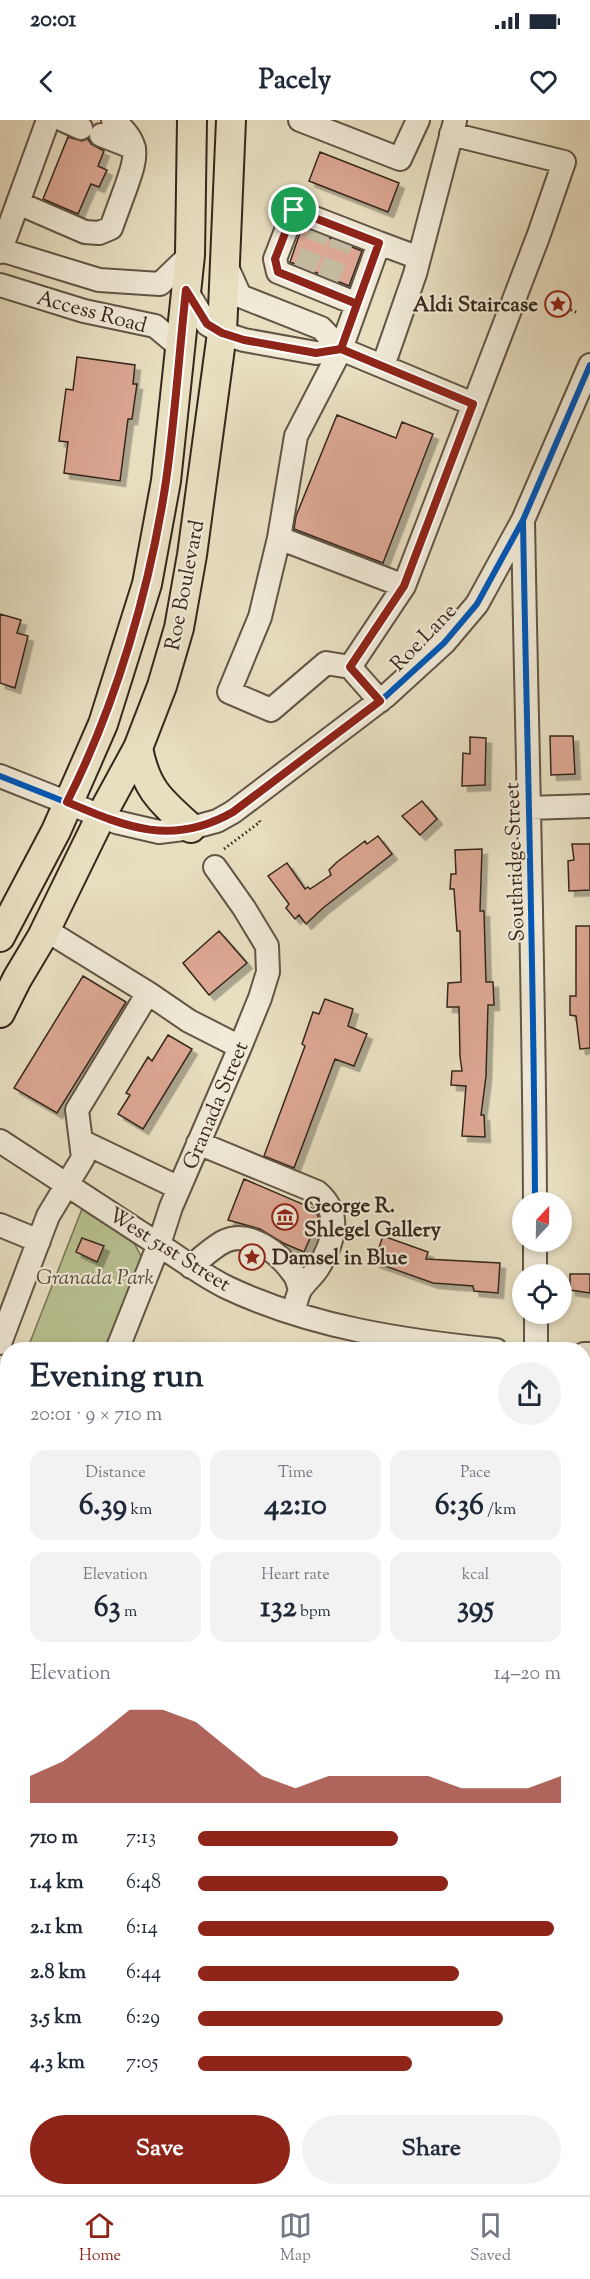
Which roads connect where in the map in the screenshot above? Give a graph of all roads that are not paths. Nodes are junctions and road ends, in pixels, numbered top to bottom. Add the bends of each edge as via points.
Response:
1 (48, 120) edge
2 (192, 120) edge
3 (231, 120) edge
4 (300, 120) edge
5 (418, 120) edge
6 (450, 125) edge
7 (90, 126) edge
8 (18, 204) junction
9 (379, 243) junction
10 (0, 251) edge
11 (190, 255) junction
12 (419, 258) junction
13 (226, 267) junction
14 (0, 285) edge
15 (186, 290) junction
16 (357, 304) junction
17 (222, 333) junction
18 (179, 346) junction
19 (341, 349) junction
20 (590, 365) edge
21 (383, 366) junction
22 (473, 404) junction
23 (523, 520) junction
24 (279, 538) junction
25 (404, 586) junction
26 (350, 667) junction
27 (380, 701) junction
28 (138, 748) junction
29 (0, 776) edge
30 (67, 802) junction
31 (590, 806) edge
32 (528, 808) junction
33 (101, 816) junction
34 (191, 828) junction
35 (215, 867) road end
36 (45, 930) junction
37 (0, 937) edge
38 (148, 993) junction
39 (0, 1013) edge
40 (240, 1047) junction
41 (0, 1141) edge
42 (81, 1141) junction
43 (198, 1143) junction
44 (66, 1184) junction
45 (179, 1188) junction
46 (535, 1192) edge
47 (0, 1225) edge
48 (39, 1241) junction
49 (159, 1244) junction
50 (191, 1267) junction
51 (300, 1290) junction
52 (293, 1313) junction
53 (536, 1324) edge
54 (1, 1340) edge
55 (120, 1342) edge
56 (419, 1342) edge
57 (536, 1342) edge

1 - 8 street
2 - 11 main road, Roe Boulevard
3 - 13 main road, Roe Boulevard
4 - 5 street via 400,159
6 - 12 street
6 - 22 street via 564,162
7 - 8 street via 126,132 134,148 135,160 111,228 99,233 84,232
8 - 10 street
9 - 12 street
9 - 16 street
9 - 16 street via 344,236 294,210 275,259 278,272 325,286
10 - 11 street, Access Road via 99,280 160,284
11 - 15 main road, Roe Boulevard
12 - 21 street
13 - 17 main road, Roe Boulevard
13 - 19 street via 240,296 321,328
14 - 18 street, Access Road via 84,311 155,326
15 - 17 street via 207,324
15 - 18 main road, Roe Boulevard
16 - 19 street
17 - 19 street via 316,353
17 - 28 main road, Roe Boulevard via 179,628
18 - 30 main road, Roe Boulevard via 166,481 147,584 103,724
19 - 21 street
19 - 24 street via 296,436
20 - 23 street, Roe Lane
21 - 22 street
22 - 25 street
23 - 27 street, Roe Lane via 477,604 432,656
23 - 32 street, Southridge Street
24 - 25 street
24 - 26 street via 260,617 229,692 271,710 326,663
25 - 26 street
26 - 27 street
27 - 34 street, Roe Lane via 233,812 218,821
28 - 33 main road, Roe Boulevard
28 - 34 main road via 147,782
29 - 30 street, Roe Lane
30 - 33 street, Roe Lane
30 - 37 main road, Roe Boulevard via 56,831
31 - 32 street
32 - 46 street, Southridge Street
33 - 34 street, Roe Lane via 159,832
33 - 36 main road, Roe Boulevard
35 - 40 street, Granada Street via 267,946 268,972
36 - 38 street
36 - 39 main road, Roe Boulevard
38 - 40 street via 189,1021
38 - 42 street via 77,1110
40 - 43 street, Granada Street
41 - 44 street, West 51st Street
42 - 44 street via 83,1158
42 - 45 street
43 - 45 street, Granada Street
43 - 51 street via 317,1192 327,1200 334,1215 332,1240 318,1268
44 - 48 street
44 - 49 street, West 51st Street
45 - 49 street, Granada Street
47 - 48 street
48 - 54 street
49 - 50 street, West 51st Street
49 - 55 street, Granada Street
50 - 51 street via 225,1241 248,1239 264,1245 278,1257 295,1274
50 - 52 street, West 51st Street via 227,1287
51 - 52 street
52 - 56 street, West 51st Street
53 - 57 street

